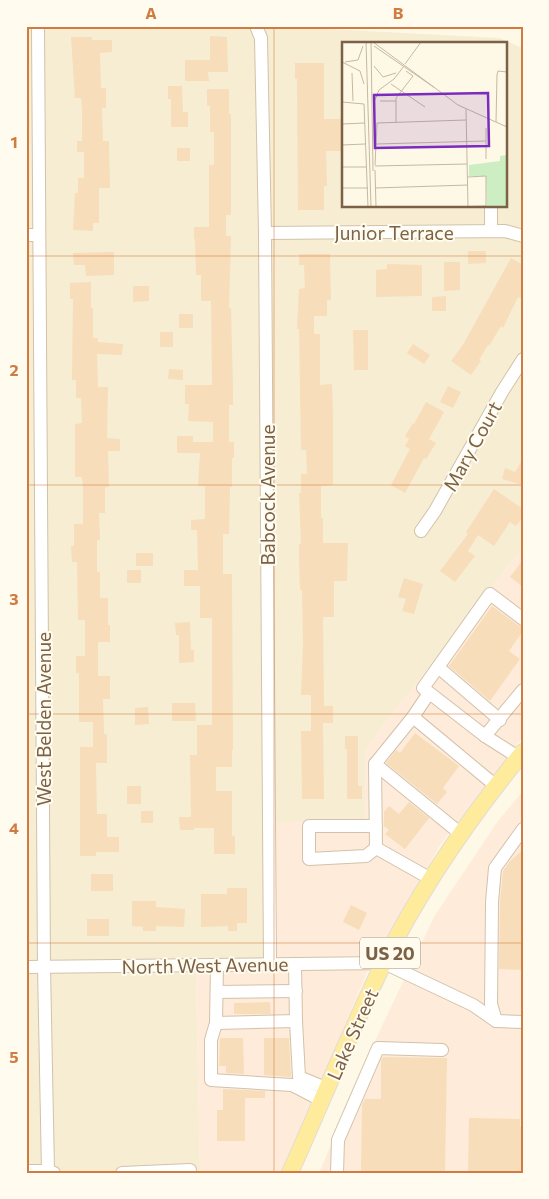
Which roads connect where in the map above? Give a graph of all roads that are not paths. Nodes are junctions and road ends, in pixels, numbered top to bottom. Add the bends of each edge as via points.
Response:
1 (38, 26) edge
2 (256, 26) edge
3 (491, 208) edge
4 (491, 232) junction
5 (265, 233) junction
6 (33, 235) edge
7 (523, 236) edge
8 (523, 359) edge
9 (420, 531) dead end
10 (523, 619) edge
11 (438, 667) junction
12 (426, 690) junction
13 (523, 690) edge
14 (413, 717) junction
15 (500, 720) junction
16 (485, 736) junction
17 (521, 754) edge
18 (375, 764) junction
19 (496, 786) junction
20 (376, 826) junction
21 (523, 829) edge
22 (462, 834) junction
23 (376, 848) junction
24 (431, 879) junction
25 (384, 963) junction
26 (295, 964) junction
27 (270, 965) junction
28 (217, 966) junction
29 (26, 967) edge
30 (44, 967) junction
31 (296, 991) junction
32 (217, 992) junction
33 (296, 1021) junction
34 (496, 1021) junction
35 (523, 1022) edge
36 (216, 1023) junction
37 (442, 1050) dead end
38 (296, 1081) junction
39 (325, 1094) junction
40 (190, 1170) dead end
41 (26, 1171) edge
42 (51, 1172) edge
43 (122, 1173) edge
44 (290, 1173) edge
45 (337, 1173) edge

1 - 6 street, West Belden Avenue
2 - 5 street, Babcock Avenue via 262,38
3 - 4 street
4 - 5 street, Junior Terrace
4 - 7 street, Junior Terrace via 505,231
5 - 27 street, Babcock Avenue
6 - 30 street, West Belden Avenue
8 - 9 street, Mary Court via 435,511
10 - 11 street via 490,594
11 - 12 street
11 - 15 street
12 - 14 street
12 - 16 street
13 - 15 street
14 - 18 street
14 - 19 street
15 - 16 street
16 - 17 street
17 - 19 main road, Lake Street / US 20
18 - 20 street
18 - 22 street
19 - 22 main road, Lake Street / US 20
20 - 23 street
20 - 23 street via 309,826 309,859 366,856
21 - 34 street via 495,868 491,1004
22 - 24 main road, Lake Street / US 20
23 - 24 street
24 - 25 main road, Lake Street / US 20
25 - 26 street, North West Avenue
25 - 34 street via 473,1005
25 - 39 main road, Lake Street / US 20
26 - 27 street, North West Avenue
26 - 31 street
27 - 28 street, North West Avenue
28 - 30 street, North West Avenue
28 - 32 street
29 - 30 street, North West Avenue
30 - 42 street, West Belden Avenue
31 - 32 street
31 - 33 street
32 - 36 street
33 - 36 street
33 - 38 street
34 - 35 street
36 - 38 street via 211,1040 211,1080
37 - 45 street via 378,1048 338,1140
38 - 39 street
39 - 44 main road, Lake Street / US 20
40 - 43 street
41 - 42 street

